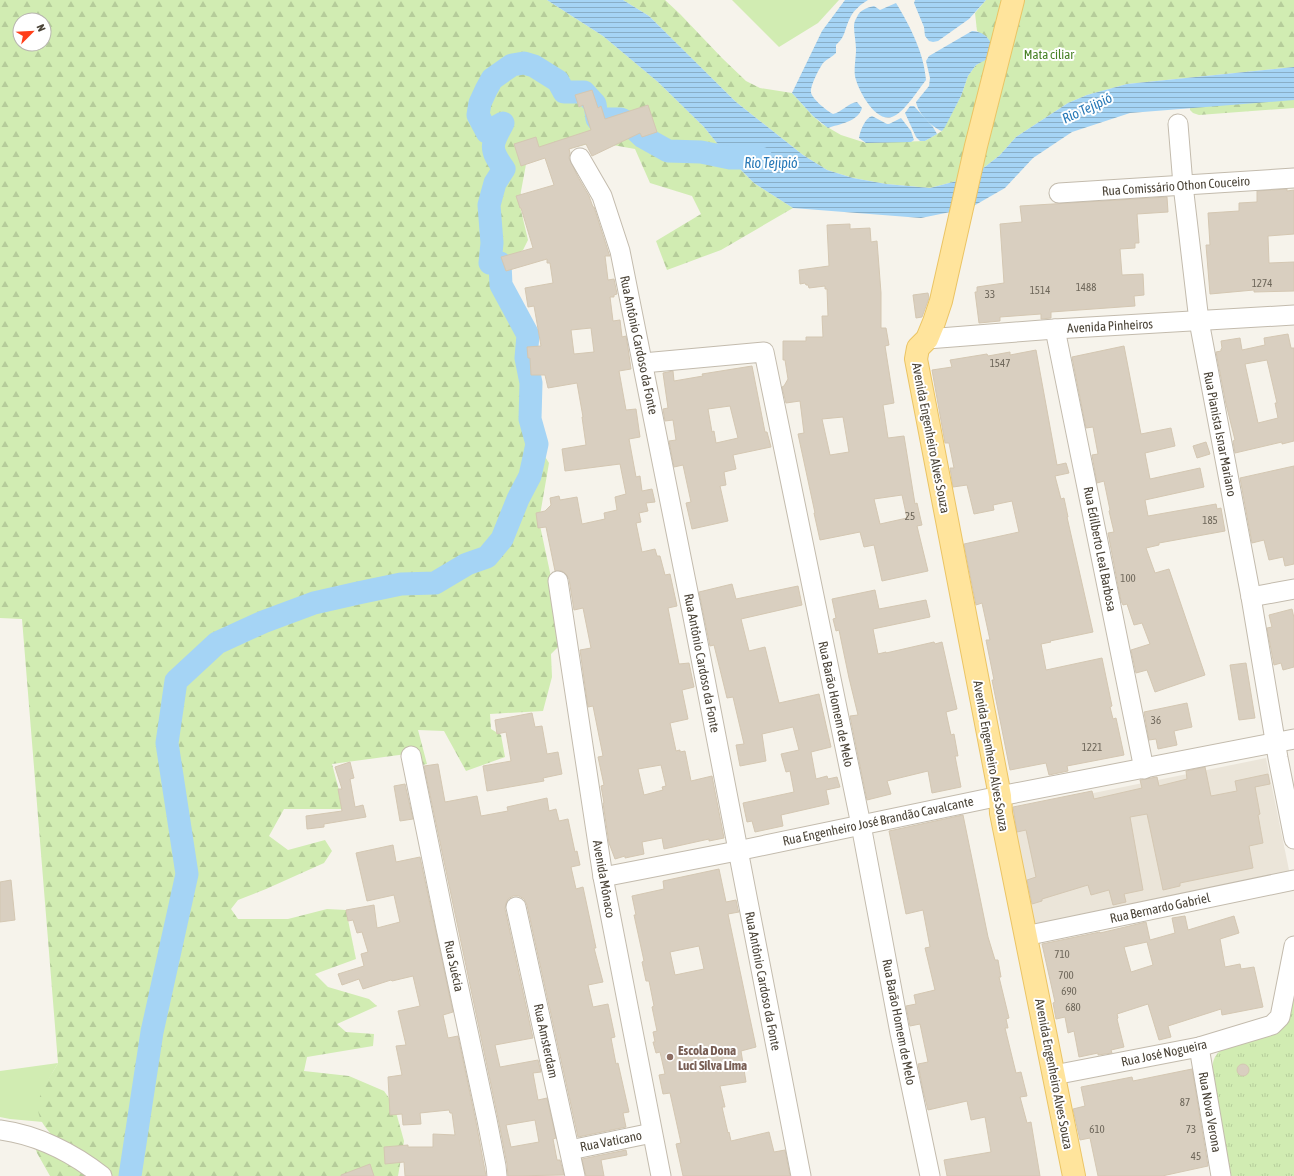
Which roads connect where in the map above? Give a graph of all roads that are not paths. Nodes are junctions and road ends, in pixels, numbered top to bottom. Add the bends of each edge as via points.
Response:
1 (1013, 0) edge
2 (1178, 124) dead end
3 (580, 158) dead end
4 (1294, 178) edge
5 (1183, 185) junction
6 (1059, 193) dead end
7 (1294, 315) edge
8 (1199, 321) junction
9 (1055, 329) junction
10 (927, 339) junction
11 (643, 363) junction
12 (558, 581) dead end
13 (1294, 589) edge
14 (1251, 597) junction
15 (1294, 739) edge
16 (1276, 742) junction
17 (411, 756) dead end
18 (1144, 769) junction
19 (1000, 796) junction
20 (861, 825) junction
21 (1294, 839) edge
22 (737, 851) junction
23 (602, 877) junction
24 (1294, 880) edge
25 (516, 907) dead end
26 (1025, 936) junction
27 (1294, 946) edge
28 (1199, 1047) junction
29 (1054, 1075) junction
30 (0, 1130) edge
31 (652, 1133) junction
32 (570, 1150) junction
33 (102, 1176) edge
34 (497, 1176) edge
35 (575, 1176) edge
36 (661, 1176) edge
37 (801, 1176) edge
38 (930, 1176) edge
39 (1074, 1176) edge
40 (1221, 1176) edge

1 - 10 main road, Avenida Engenheiro Alves Souza via 941,300
2 - 5 street, Rua Pianista Isnar Mariano
3 - 11 street, Rua Antônio Cardoso da Fonte via 602,196 620,251
4 - 5 street, Rua Comissário Othon Couceiro
5 - 6 street, Rua Comissário Othon Couceiro
5 - 8 street, Rua Pianista Isnar Mariano
7 - 8 street, Avenida Pinheiros
8 - 9 street, Avenida Pinheiros
8 - 14 street, Rua Pianista Isnar Mariano
9 - 10 street, Avenida Pinheiros
9 - 18 street, Rua Edilberto Leal Barbosa
10 - 19 main road, Avenida Engenheiro Alves Souza via 918,348 916,358
11 - 20 street, Rua Barão Homem de Melo via 764,352
11 - 22 street, Rua Antônio Cardoso da Fonte
12 - 23 street, Avenida Mônaco
13 - 14 street
14 - 16 street, Rua Pianista Isnar Mariano
15 - 16 street, Rua Engenheiro José Brandão Cavalcante
16 - 18 street, Rua Engenheiro José Brandão Cavalcante
16 - 21 street, Rua Pianista Isnar Mariano
17 - 34 street, Rua Suécia via 488,1120
18 - 19 street, Rua Engenheiro José Brandão Cavalcante
19 - 20 street, Rua Engenheiro José Brandão Cavalcante
19 - 26 main road, Avenida Engenheiro Alves Souza via 1001,813
20 - 22 street, Rua Engenheiro José Brandão Cavalcante
20 - 38 street, Rua Barão Homem de Melo
22 - 23 street, Rua Engenheiro José Brandão Cavalcante
22 - 37 street, Rua Antônio Cardoso da Fonte
23 - 31 street, Avenida Mônaco
24 - 26 street, Rua Bernardo Gabriel
25 - 32 street, Rua Amsterdam
26 - 29 main road, Avenida Engenheiro Alves Souza
27 - 28 street, Rua José Nogueira via 1280,1017 1272,1025
28 - 29 street, Rua José Nogueira
28 - 40 street, Rua Nova Verona
29 - 39 main road, Avenida Engenheiro Alves Souza
30 - 33 street via 38,1138 73,1156
31 - 32 street, Rua Vaticano
31 - 36 street, Avenida Mônaco
32 - 35 street, Rua Amsterdam

